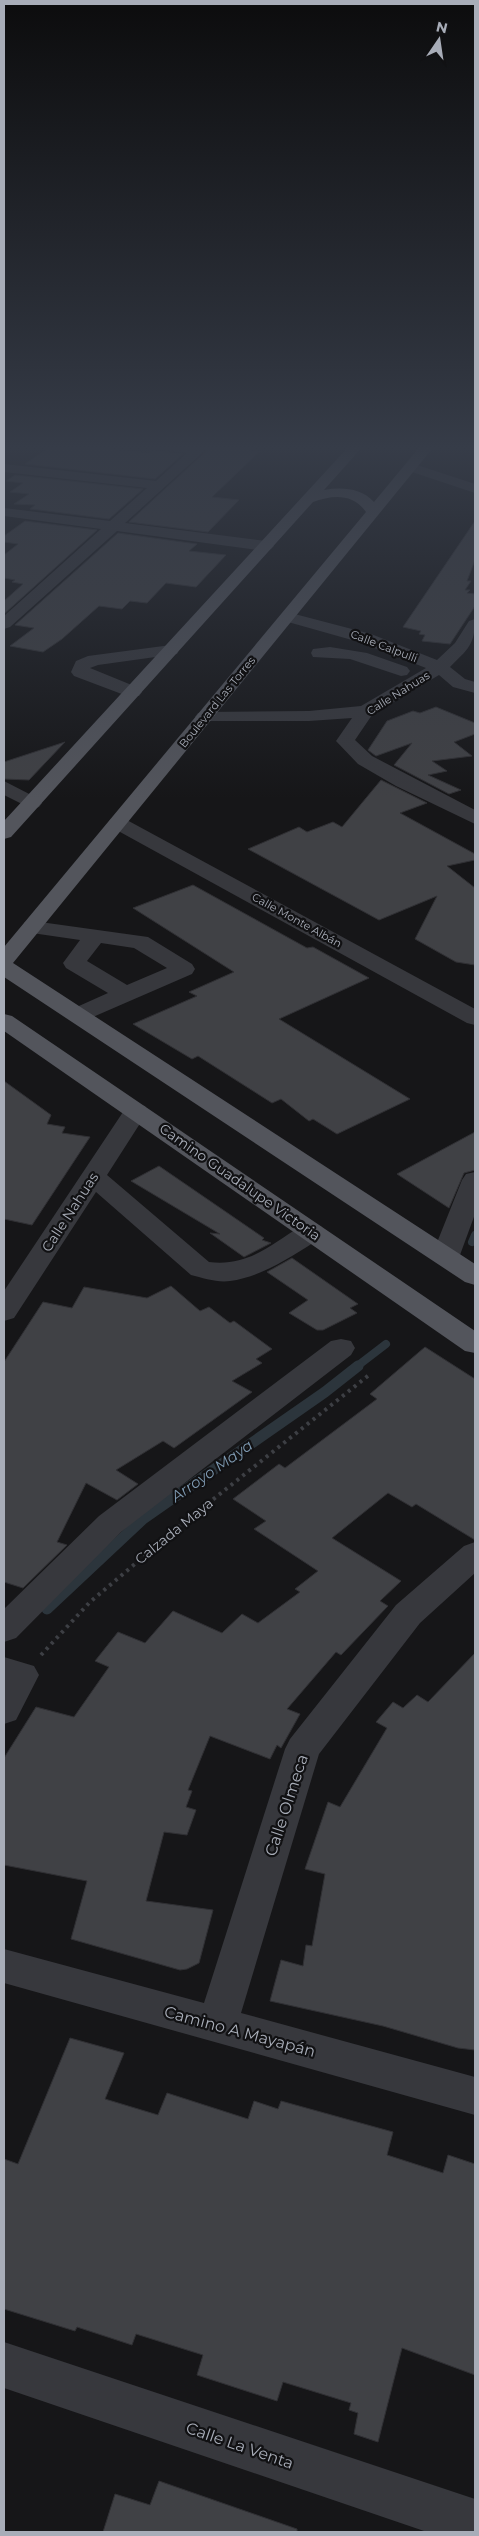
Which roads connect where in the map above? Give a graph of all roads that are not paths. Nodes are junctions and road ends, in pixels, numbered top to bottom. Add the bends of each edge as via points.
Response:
1 (73, 562) edge
2 (251, 562) edge
3 (332, 562) edge
4 (287, 617) junction
5 (4, 624) edge
6 (475, 624) edge
7 (171, 650) junction
8 (319, 653) dead end
9 (440, 667) junction
10 (421, 678) junction
11 (475, 688) edge
12 (133, 692) junction
13 (365, 712) junction
14 (204, 717) junction
15 (4, 787) edge
16 (32, 803) junction
17 (475, 818) edge
18 (118, 822) junction
19 (4, 833) edge
20 (33, 927) junction
21 (95, 936) junction
22 (4, 960) edge
23 (4, 967) edge
24 (126, 995) junction
25 (472, 1009) edge
26 (78, 1015) junction
27 (4, 1021) edge
28 (136, 1111) junction
29 (93, 1176) junction
30 (475, 1180) edge
31 (311, 1232) junction
32 (446, 1255) junction
33 (475, 1276) edge
34 (4, 1312) edge
35 (475, 1344) edge
36 (341, 1348) dead end
37 (475, 1554) edge
38 (4, 1629) edge
39 (13, 1672) edge
40 (4, 1710) edge
41 (4, 1966) edge
42 (217, 2024) junction
43 (475, 2096) edge
44 (4, 2365) edge
45 (475, 2524) edge

1 - 5 street
2 - 7 main road
3 - 4 main road, Boulevard Las Torres
4 - 9 street, Calle Calpulli via 365,638
4 - 14 main road, Boulevard Las Torres
6 - 9 street, Calle Nahuas
7 - 12 main road
7 - 12 street via 94,660 82,665 80,672
8 - 10 street via 332,650 346,652
9 - 10 street, Calle Nahuas
9 - 11 street, Calle Calpulli via 458,683
10 - 13 street, Calle Nahuas
12 - 16 main road
13 - 14 street
13 - 17 street, Calle Nahuas via 346,741 352,748 365,760 403,782
14 - 18 main road, Boulevard Las Torres
15 - 16 street
16 - 19 main road
18 - 20 main road, Boulevard Las Torres
18 - 25 street, Calle Monte Albán
20 - 21 street
20 - 22 main road, Boulevard Las Torres
21 - 24 street via 74,963
21 - 24 street via 140,942 184,969
23 - 26 main road
24 - 26 street
26 - 32 main road
27 - 28 main road, Camino Guadalupe Victoria
28 - 29 street, Calle Nahuas
28 - 31 main road, Camino Guadalupe Victoria
29 - 31 street via 200,1269 228,1273 261,1263
29 - 34 street, Calle Nahuas
30 - 32 street
31 - 35 main road, Camino Guadalupe Victoria
32 - 33 main road
36 - 38 street via 110,1524
37 - 42 street, Calle Olmeca via 408,1614 303,1749
39 - 40 street
41 - 42 street, Camino A Mayapán
42 - 43 street, Camino A Mayapán
44 - 45 street, Calle La Venta

